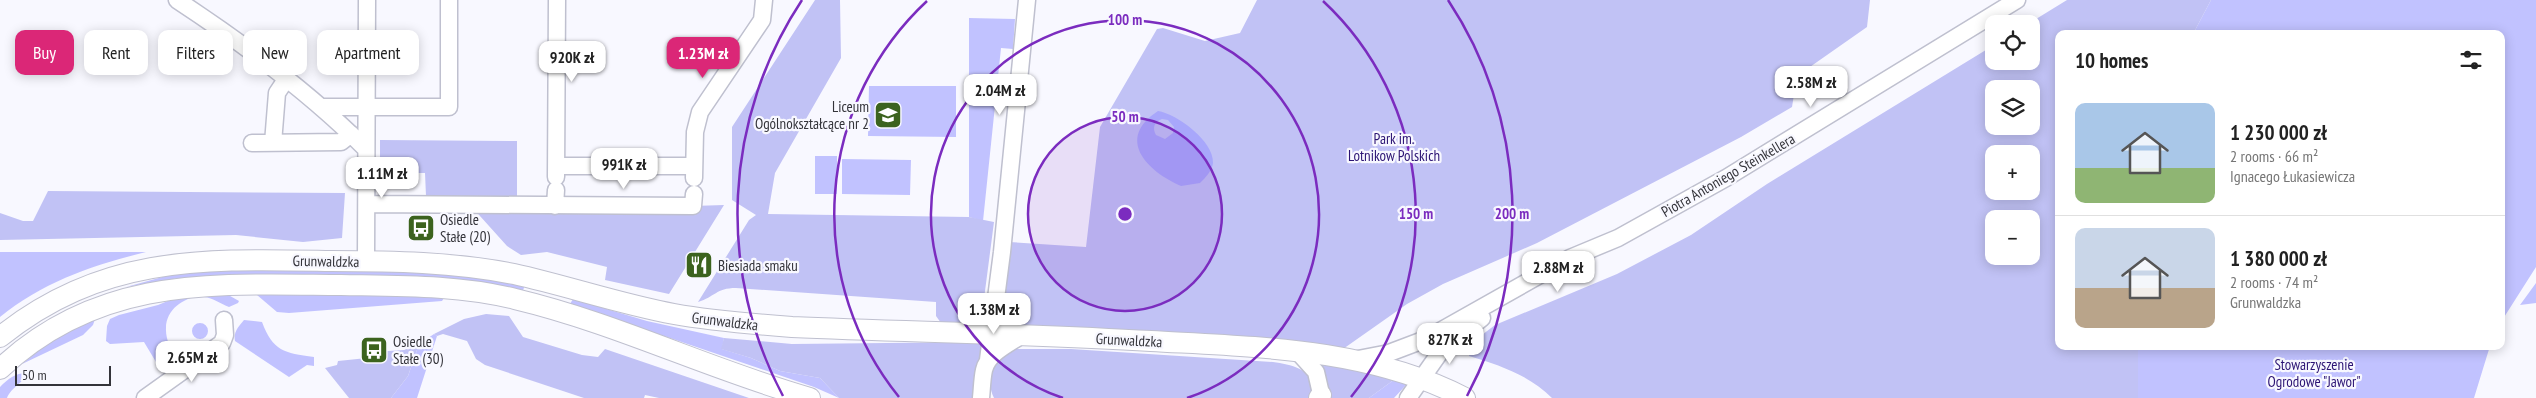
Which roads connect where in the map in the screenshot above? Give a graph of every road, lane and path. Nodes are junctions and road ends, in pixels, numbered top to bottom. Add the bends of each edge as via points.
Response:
1 (177, 0) edge
2 (367, 0) edge
3 (449, 0) edge
4 (557, 0) edge
5 (764, 0) edge
6 (1027, 0) edge
7 (2017, 0) edge
8 (287, 78) junction
9 (366, 106) junction
10 (323, 107) junction
11 (351, 134) junction
12 (252, 143) dead end
13 (273, 143) junction
14 (366, 149) junction
15 (556, 185) junction
16 (694, 194) dead end
17 (367, 204) junction
18 (1618, 238) junction
19 (366, 261) junction
20 (224, 320) dead end
21 (991, 334) junction
22 (1022, 335) junction
23 (0, 338) edge
24 (1297, 350) junction
25 (988, 360) junction
26 (1353, 360) junction
27 (0, 369) edge
28 (1422, 379) junction
29 (984, 395) edge
30 (1321, 397) edge
31 (144, 398) edge
32 (810, 398) edge
33 (1408, 398) edge
34 (1465, 398) edge

1 - 8 street
2 - 9 street
3 - 9 street via 449,107
4 - 15 street
5 - 15 street via 762,20 700,112 694,132 694,172
6 - 21 street
7 - 18 street, Piotra Antoniego Steinkellera via 1726,178
8 - 10 street
8 - 13 street via 278,90
9 - 10 street
9 - 14 street
10 - 11 street
11 - 13 street via 341,142
11 - 14 street
12 - 13 street
14 - 17 street
15 - 16 street via 693,206
15 - 17 street
17 - 19 street
18 - 26 street, Piotra Antoniego Steinkellera via 1570,258 1426,339 1389,353
18 - 28 street, Piotra Antoniego Steinkellera via 1481,319 1450,342
19 - 21 main road, Grunwaldzka via 447,264 496,271 673,314 742,324
19 - 23 main road, Grunwaldzka via 198,261 141,269 105,279 56,300
20 - 31 street via 222,343
21 - 22 main road, Grunwaldzka
21 - 25 street
22 - 24 main road, Grunwaldzka
22 - 25 street
24 - 26 main road, Grunwaldzka
24 - 30 street via 1316,372
25 - 29 street
26 - 28 main road, Grunwaldzka
27 - 32 main road, Grunwaldzka via 25,348 69,321 111,302 156,291 219,284 416,287 487,294 535,304
28 - 33 street, Piotra Antoniego Steinkellera
28 - 34 main road, Grunwaldzka

